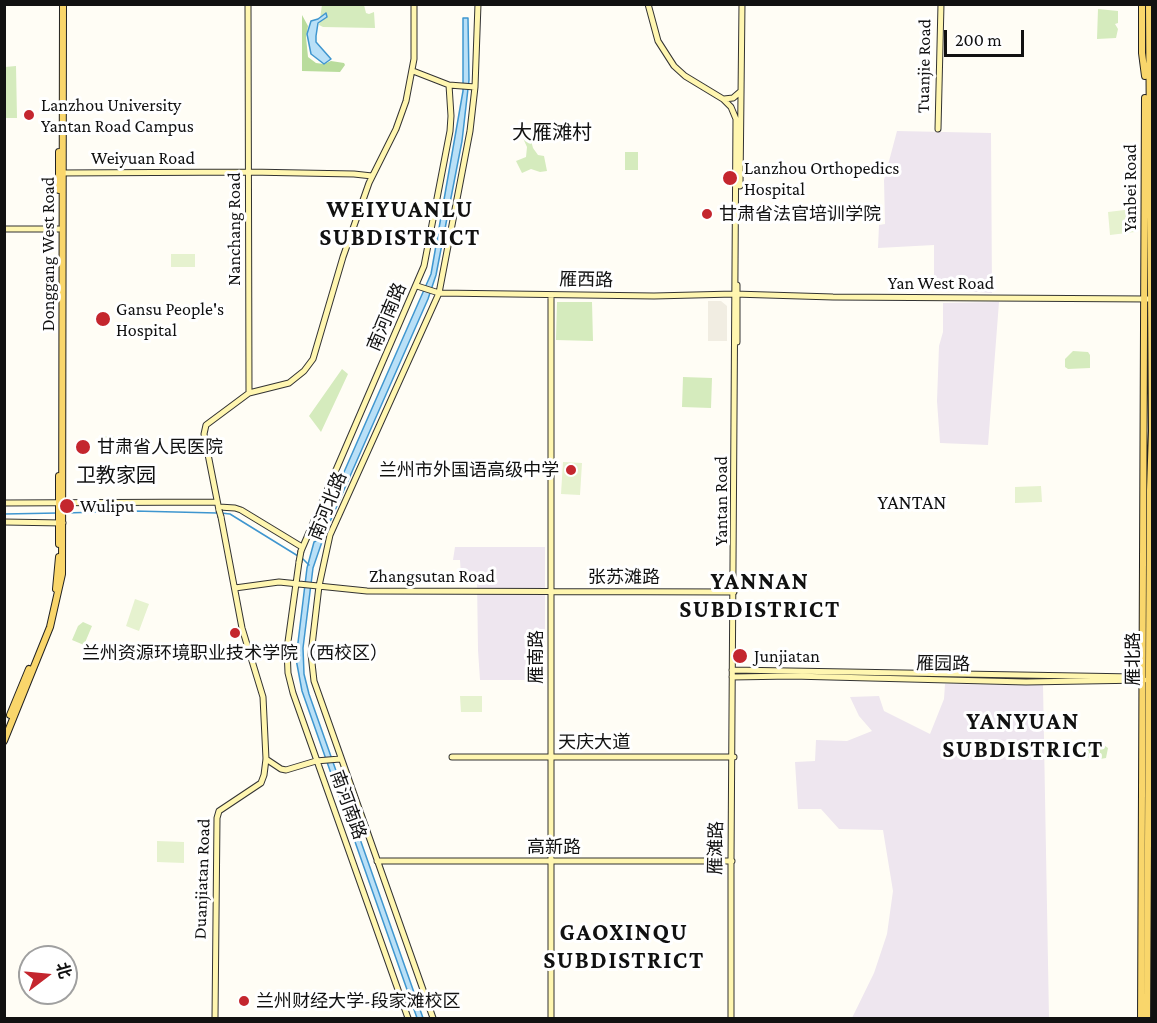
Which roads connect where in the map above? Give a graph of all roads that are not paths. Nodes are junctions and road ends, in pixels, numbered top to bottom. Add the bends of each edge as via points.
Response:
1 (61, 4) edge
2 (248, 4) edge
3 (414, 4) edge
4 (478, 4) edge
5 (648, 4) edge
6 (742, 4) edge
7 (941, 4) edge
8 (1148, 5) edge
9 (1149, 48) edge
10 (413, 70) junction
11 (1147, 77) junction
12 (448, 84) junction
13 (473, 87) junction
14 (740, 92) junction
15 (723, 99) junction
16 (938, 129) dead end
17 (249, 172) junction
18 (61, 173) junction
19 (372, 176) junction
20 (4, 229) edge
21 (59, 229) junction
22 (417, 286) junction
23 (436, 293) junction
24 (736, 294) junction
25 (551, 295) junction
26 (1149, 299) edge
27 (249, 393) junction
28 (4, 503) edge
29 (60, 505) junction
30 (218, 506) junction
31 (60, 521) junction
32 (4, 522) edge
33 (302, 549) junction
34 (299, 584) junction
35 (316, 585) junction
36 (235, 588) junction
37 (551, 591) junction
38 (734, 592) junction
39 (734, 674) junction
40 (1148, 678) edge
41 (4, 730) edge
42 (4, 741) edge
43 (452, 757) dead end
44 (551, 757) junction
45 (734, 757) junction
46 (266, 759) junction
47 (338, 759) junction
48 (320, 760) junction
49 (377, 861) junction
50 (732, 861) junction
51 (551, 862) junction
52 (214, 1018) edge
53 (408, 1018) edge
54 (432, 1018) edge
55 (551, 1018) edge
56 (733, 1018) edge
57 (1141, 1018) edge
58 (1147, 1018) edge

1 - 18 main road, Donggang West Road
2 - 17 main road, Nanchang Road
3 - 10 main road
4 - 13 main road, 南河北路
5 - 15 main road via 658,41 674,66
6 - 14 main road, Yantan Road
7 - 16 main road, Tuanjie Road
8 - 9 main road
8 - 11 main road via 1142,53
9 - 11 main road
10 - 12 main road
10 - 19 main road via 400,120
11 - 26 main road, Yanbei Road
12 - 13 main road
12 - 22 main road, 南河南路 via 450,131
13 - 23 main road, 南河北路 via 470,131
14 - 15 main road
14 - 24 main road, Yantan Road
15 - 24 main road, Yantan Road via 736,120
17 - 18 main road, Weiyuan Road
17 - 19 main road, Weiyuan Road
17 - 27 main road, Nanchang Road
18 - 21 main road, Donggang West Road
18 - 29 main road, Donggang West Road
19 - 27 main road via 313,359 289,383
20 - 21 main road
21 - 29 main road, Donggang West Road
22 - 23 main road, 雁西路
22 - 33 main road, 南河南路
23 - 25 main road, 雁西路
23 - 35 main road, 南河北路 via 336,522
24 - 25 main road, 雁西路
24 - 26 main road, Yan West Road
24 - 38 main road, Yantan Road
25 - 37 main road, 雁南路
26 - 40 main road, 雁北路 via 1152,431
27 - 30 main road via 206,425 204,434
28 - 29 main road
29 - 30 main road
29 - 31 main road
30 - 33 main road via 241,510
30 - 36 main road, Duanjiatan Road, bridge
31 - 32 main road
31 - 41 main road via 55,596
31 - 42 main road via 62,574 54,614
33 - 34 main road, 南河南路, bridge
34 - 35 main road, Zhangsutan Road
34 - 36 main road via 268,582
34 - 48 main road, 南河南路 via 287,663 293,693
35 - 37 main road, Zhangsutan Road via 367,591
35 - 47 main road, 南河北路 via 311,667
36 - 46 main road, Duanjiatan Road via 242,628 263,697
37 - 38 main road, 张苏滩路
37 - 44 main road, 雁南路
38 - 39 main road, Yantan Road
39 - 40 main road, 雁园路
39 - 45 main road, Yantan Road
40 - 57 main road, 雁北路
40 - 58 main road, 雁北路
43 - 44 main road, 天庆大道
44 - 45 main road, 天庆大道
44 - 51 main road, 雁南路
45 - 50 main road, Yantan Road
46 - 48 main road via 286,770
46 - 52 main road, Duanjiatan Road via 261,783 219,811 217,818
47 - 48 main road
47 - 49 main road, 南河北路
48 - 53 main road, 南河南路
49 - 51 main road, 高新路
49 - 54 main road, 南河北路
50 - 51 main road, 高新路
50 - 56 main road, 雁滩路
51 - 55 main road, 雁南路

